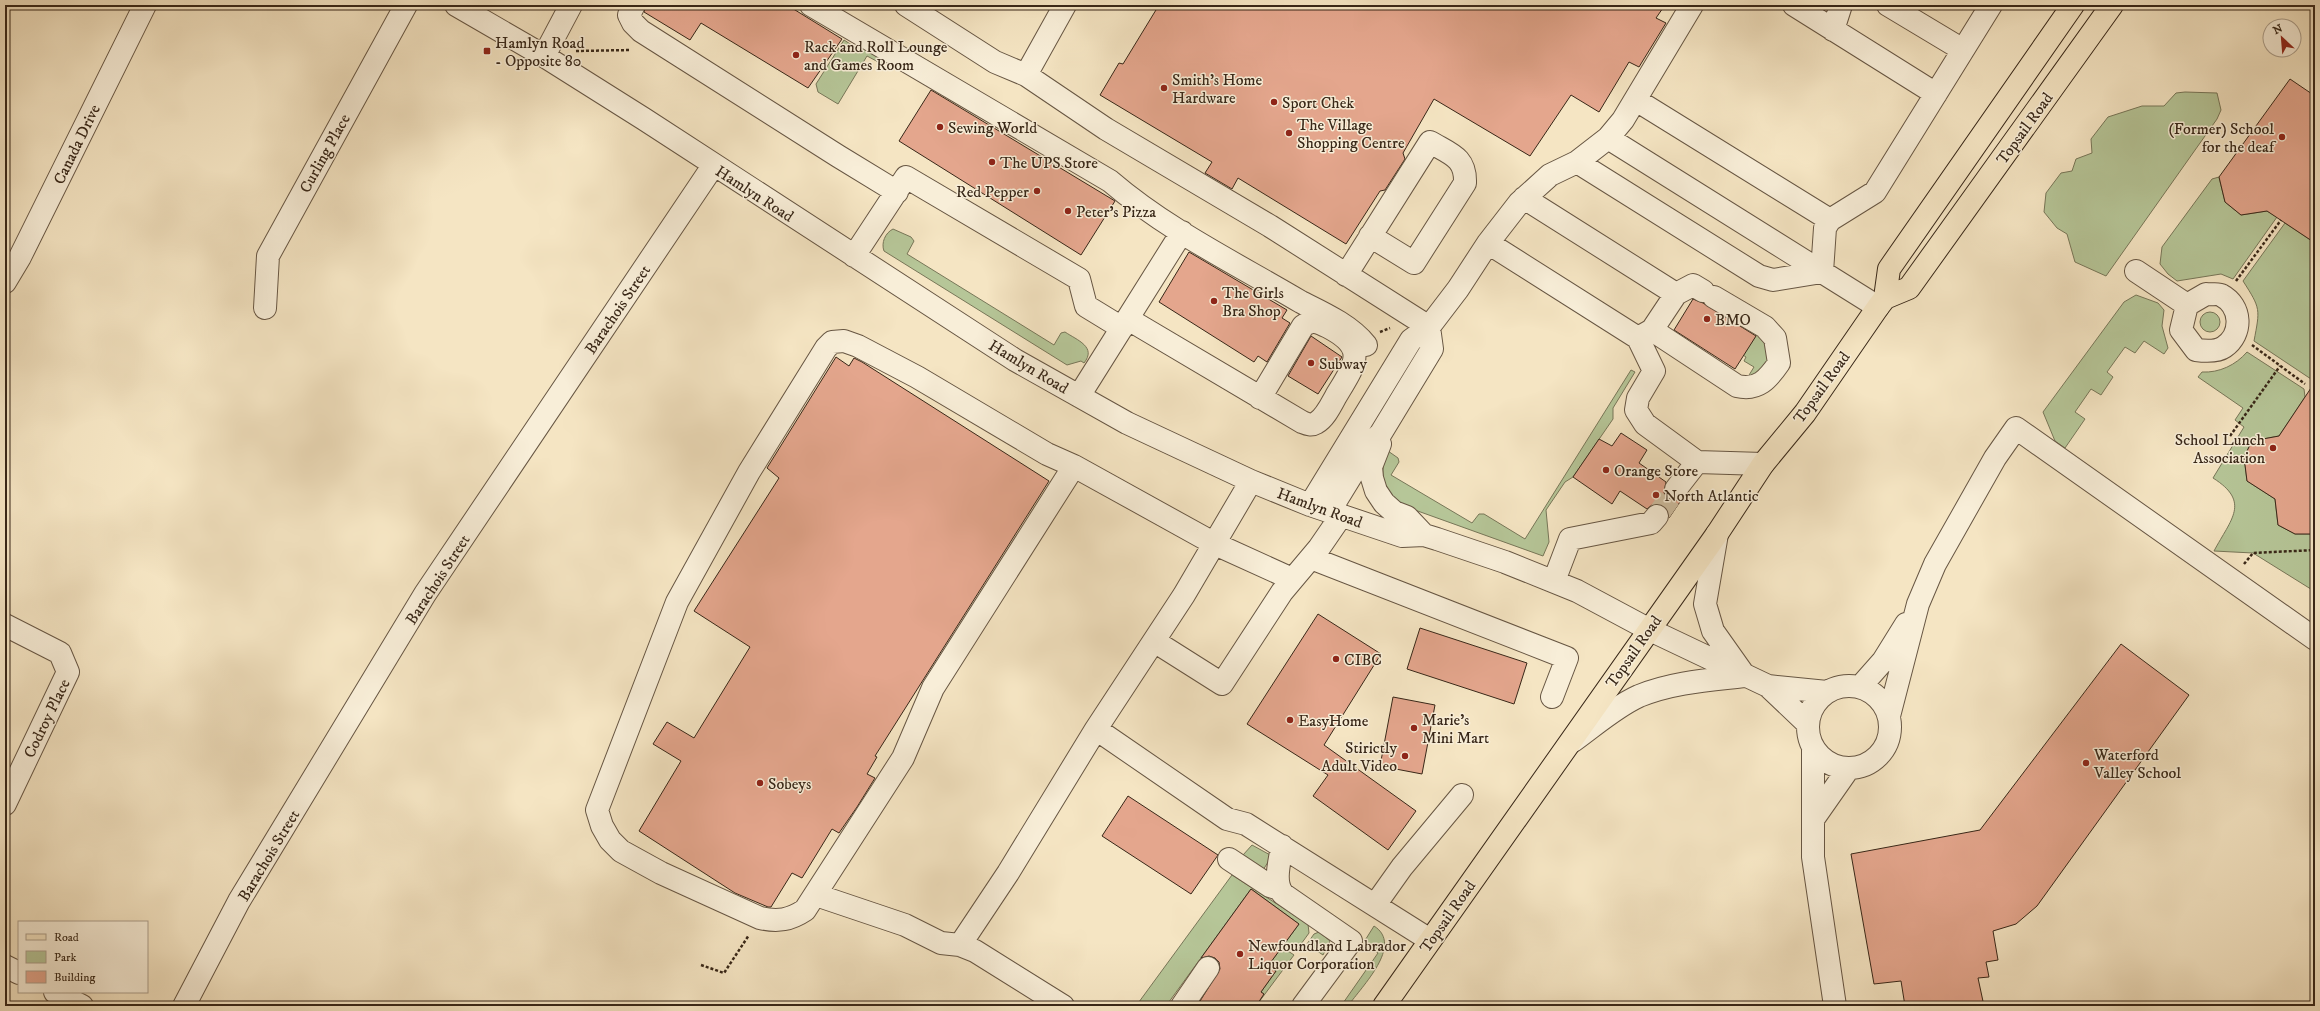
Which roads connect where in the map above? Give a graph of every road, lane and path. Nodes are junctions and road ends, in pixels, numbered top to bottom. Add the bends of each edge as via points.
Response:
1 (145, 5) edge
2 (406, 5) edge
3 (456, 5) edge
4 (571, 5) edge
5 (634, 5) edge
6 (811, 5) edge
7 (906, 5) edge
8 (1065, 5) edge
9 (1692, 5) edge
10 (1794, 5) edge
11 (1841, 5) edge
12 (1888, 5) edge
13 (2073, 5) edge
14 (2112, 5) edge
15 (1984, 9) edge
16 (1833, 30) junction
17 (655, 40) junction
18 (1963, 50) junction
19 (572, 51) dead end
20 (544, 56) junction
21 (1026, 75) junction
22 (1936, 94) junction
23 (1636, 100) junction
24 (1608, 138) junction
25 (1577, 162) junction
26 (713, 166) junction
27 (897, 192) junction
28 (1524, 198) junction
29 (1830, 220) junction
30 (2281, 220) dead end
31 (1182, 232) junction
32 (1370, 236) junction
33 (1488, 243) junction
34 (854, 256) junction
35 (2136, 270) dead end
36 (1822, 272) junction
37 (1346, 275) junction
38 (5, 282) edge
39 (1676, 294) junction
40 (2224, 298) junction
41 (1301, 302) junction
42 (1881, 302) junction
43 (2187, 305) junction
44 (265, 308) dead end
45 (1125, 324) junction
46 (1429, 327) junction
47 (2235, 333) junction
48 (1645, 334) junction
49 (1366, 345) dead end
50 (2280, 366) junction
51 (2305, 384) dead end
52 (1253, 394) junction
53 (1079, 396) junction
54 (1381, 433) junction
55 (2230, 436) dead end
56 (1697, 462) junction
57 (1762, 464) junction
58 (1074, 466) junction
59 (1251, 481) junction
60 (1676, 489) tunnel mouth
61 (1327, 511) junction
62 (1657, 516) tunnel mouth
63 (1717, 534) junction
64 (1424, 535) junction
65 (1215, 544) junction
66 (2315, 550) edge
67 (1311, 558) junction
68 (1292, 579) junction
69 (2232, 580) junction
70 (1554, 581) junction
71 (1918, 604) junction
72 (5, 625) edge
73 (1648, 629) junction
74 (2312, 630) edge
75 (1154, 641) junction
76 (1745, 676) junction
77 (1768, 686) junction
78 (1860, 687) junction
79 (1827, 692) junction
80 (1552, 696) dead end
81 (1889, 716) junction
82 (1808, 724) junction
83 (1096, 729) junction
84 (1570, 744) junction
85 (1813, 747) junction
86 (1849, 768) junction
87 (1462, 795) dead end
88 (5, 804) edge
89 (1814, 818) junction
90 (1282, 846) junction
91 (1229, 859) dead end
92 (1279, 889) junction
93 (816, 895) junction
94 (1375, 905) junction
95 (760, 918) junction
96 (1430, 940) junction
97 (960, 945) junction
98 (701, 965) dead end
99 (5, 966) edge
100 (1208, 968) dead end
101 (18, 972) edge
102 (57, 993) edge
103 (82, 1006) edge
104 (184, 1006) edge
105 (1063, 1006) edge
106 (1182, 1006) edge
107 (1303, 1006) edge
108 (1384, 1006) edge
109 (1835, 1006) edge

1 - 38 street, Canada Drive via 20,257
2 - 44 street, Curling Place via 268,256
3 - 20 street, Hamlyn Road
4 - 20 street
5 - 17 street via 630,15 632,23
6 - 31 street via 1110,181
7 - 21 street via 995,62
8 - 21 street
9 - 23 street
10 - 16 street
11 - 16 street
12 - 18 street
13 - 42 main road, Topsail Road via 1889,269
14 - 42 main road, Topsail Road via 1909,288
15 - 18 street
16 - 22 street
17 - 19 path via 643,49
17 - 27 street
18 - 22 street
20 - 26 street, Hamlyn Road
21 - 37 street via 1106,129 1270,226
22 - 29 street via 1875,192
23 - 24 street
23 - 29 street
24 - 25 street
24 - 36 street
25 - 28 street via 1550,175
25 - 36 street via 1759,276 1773,280
26 - 34 street, Hamlyn Road
26 - 104 street, Barachois Street via 425,594 239,901
27 - 34 street
27 - 45 street via 906,177 1079,279 1086,306
28 - 33 street
28 - 39 street
29 - 36 street via 1825,228
30 - 40 path
31 - 41 street
31 - 45 street
32 - 32 street via 1430,142 1459,160 1466,172 1465,183 1414,263
32 - 37 street
33 - 46 street
33 - 48 street
34 - 53 street, Hamlyn Road via 1015,360
35 - 43 street
36 - 42 street
37 - 46 street
39 - 48 street
39 - 48 street via 1693,285 1765,327 1775,338 1779,363 1764,382 1747,388 1737,386
40 - 43 street via 2221,295 2206,294
40 - 47 street via 2237,311 2239,324
41 - 49 street via 1356,334
41 - 52 street
42 - 57 main road, Topsail Road via 1804,412
43 - 47 street via 2181,330 2196,350 2223,348
45 - 52 street
45 - 53 street
46 - 54 street via 1432,349
46 - 61 street via 1411,340
47 - 50 path
48 - 56 street via 1654,371 1638,398 1636,410 1646,424
50 - 51 path
50 - 55 path
52 - 52 street via 1302,422 1313,425 1318,422 1346,379 1355,356 1353,347 1346,337 1318,322 1307,322
53 - 59 street, Hamlyn Road via 1127,423
54 - 61 street via 1372,442
54 - 64 street via 1380,446 1371,467 1376,491 1384,503 1394,512 1407,517
56 - 57 street
56 - 60 street
57 - 63 main road, Topsail Road
58 - 65 street
58 - 93 street via 933,688 903,758
58 - 95 street via 1047,454 917,377 858,346 844,341 832,342 826,348 749,472 677,602 597,810 610,840 621,851 661,873
59 - 61 street, Hamlyn Road
59 - 65 street
61 - 64 street, Hamlyn Road via 1402,536
61 - 67 street
62 - 70 street via 1651,523 1570,539
63 - 73 main road, Topsail Road
63 - 76 street via 1705,604 1713,632
64 - 70 street, Hamlyn Road
65 - 68 street
65 - 75 street
66 - 69 path via 2253,553
67 - 68 street
67 - 80 street via 1567,658
68 - 75 street via 1250,638 1222,684
69 - 71 street via 2016,428 1995,458 1935,564
69 - 74 street
70 - 73 street, Hamlyn Road
71 - 78 street via 1883,661
71 - 81 street
72 - 88 street, Codroy Place via 60,652 68,672
73 - 76 street, Hamlyn Road
73 - 84 main road, Topsail Road
75 - 83 street
76 - 77 street, Hamlyn Road
76 - 84 street via 1703,680 1662,688 1621,706
77 - 79 street
77 - 82 street
78 - 79 street via 1837,688
78 - 81 street via 1878,698
79 - 82 street via 1811,711
81 - 86 street via 1889,733 1884,748 1869,762
82 - 85 street
83 - 90 street via 1227,819 1246,824
83 - 97 street via 1008,873
84 - 96 main road, Topsail Road
85 - 86 street via 1828,762
85 - 89 street
86 - 89 street
87 - 94 street
89 - 109 street via 1813,857
90 - 92 street via 1277,881
90 - 94 street
91 - 92 street via 1270,886
92 - 107 street via 1351,941
93 - 95 street via 805,910 796,916 772,921
93 - 97 street via 904,925 942,943
94 - 96 street
95 - 98 path via 724,973
96 - 108 main road, Topsail Road
97 - 105 street via 975,951
99 - 101 street
100 - 106 street
102 - 103 street

